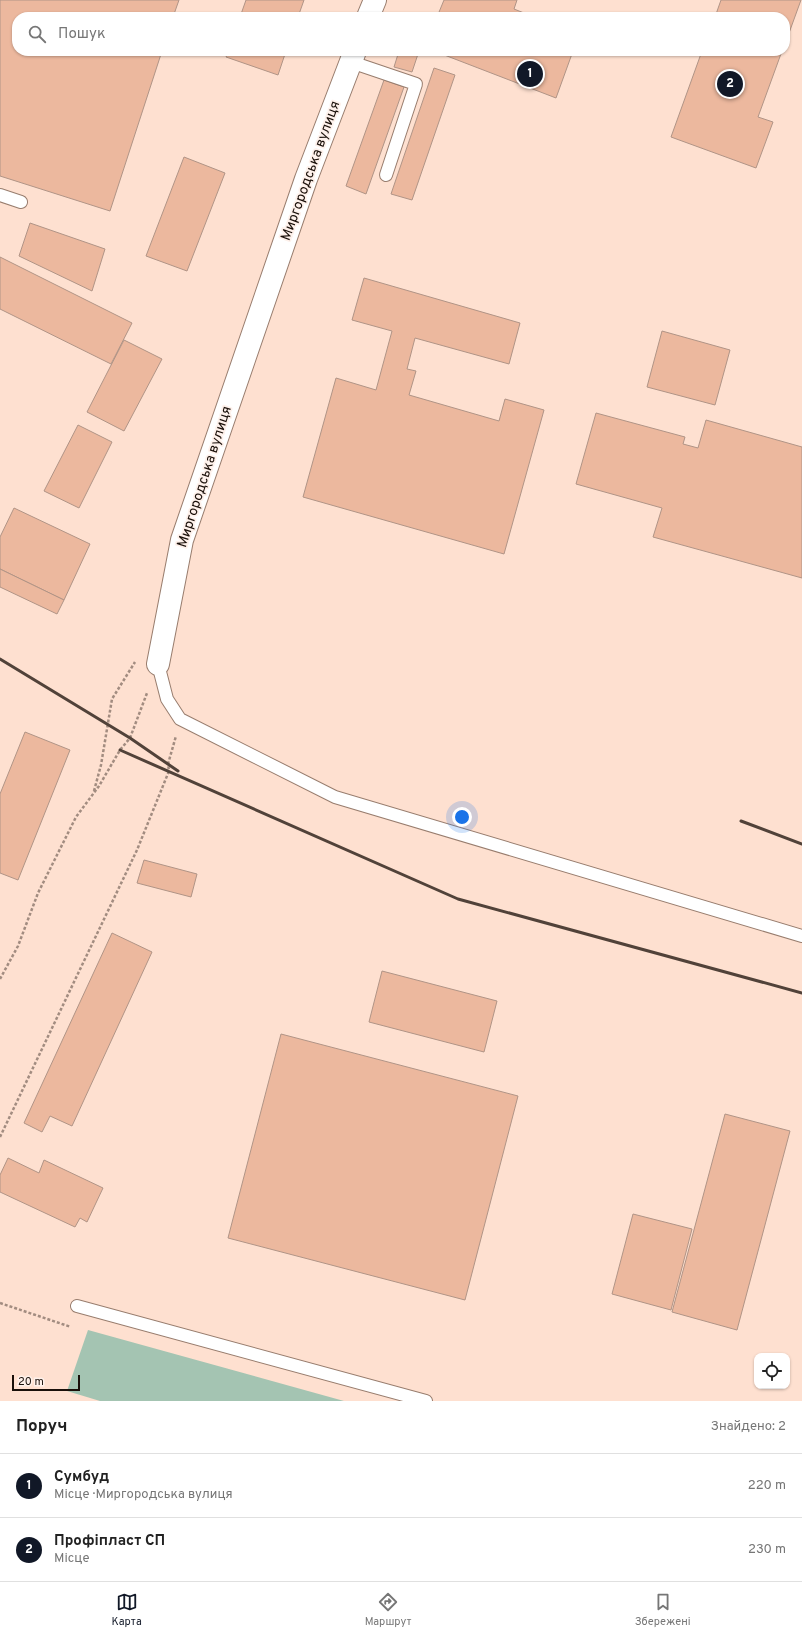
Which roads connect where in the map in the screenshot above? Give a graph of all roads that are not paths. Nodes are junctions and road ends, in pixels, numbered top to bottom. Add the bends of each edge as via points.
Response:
1 (375, 0) edge
2 (370, 12) edge
3 (353, 57) edge
4 (386, 175) dead end
5 (0, 195) edge
6 (21, 202) dead end
7 (148, 662) joint
8 (802, 936) edge
9 (77, 1306) dead end
10 (426, 1401) edge

1 - 2 street
3 - 4 lane via 416,84
3 - 7 street, Миргородська вулиця via 306,179 182,540
5 - 6 lane
7 - 8 lane via 180,719 335,797
9 - 10 lane

